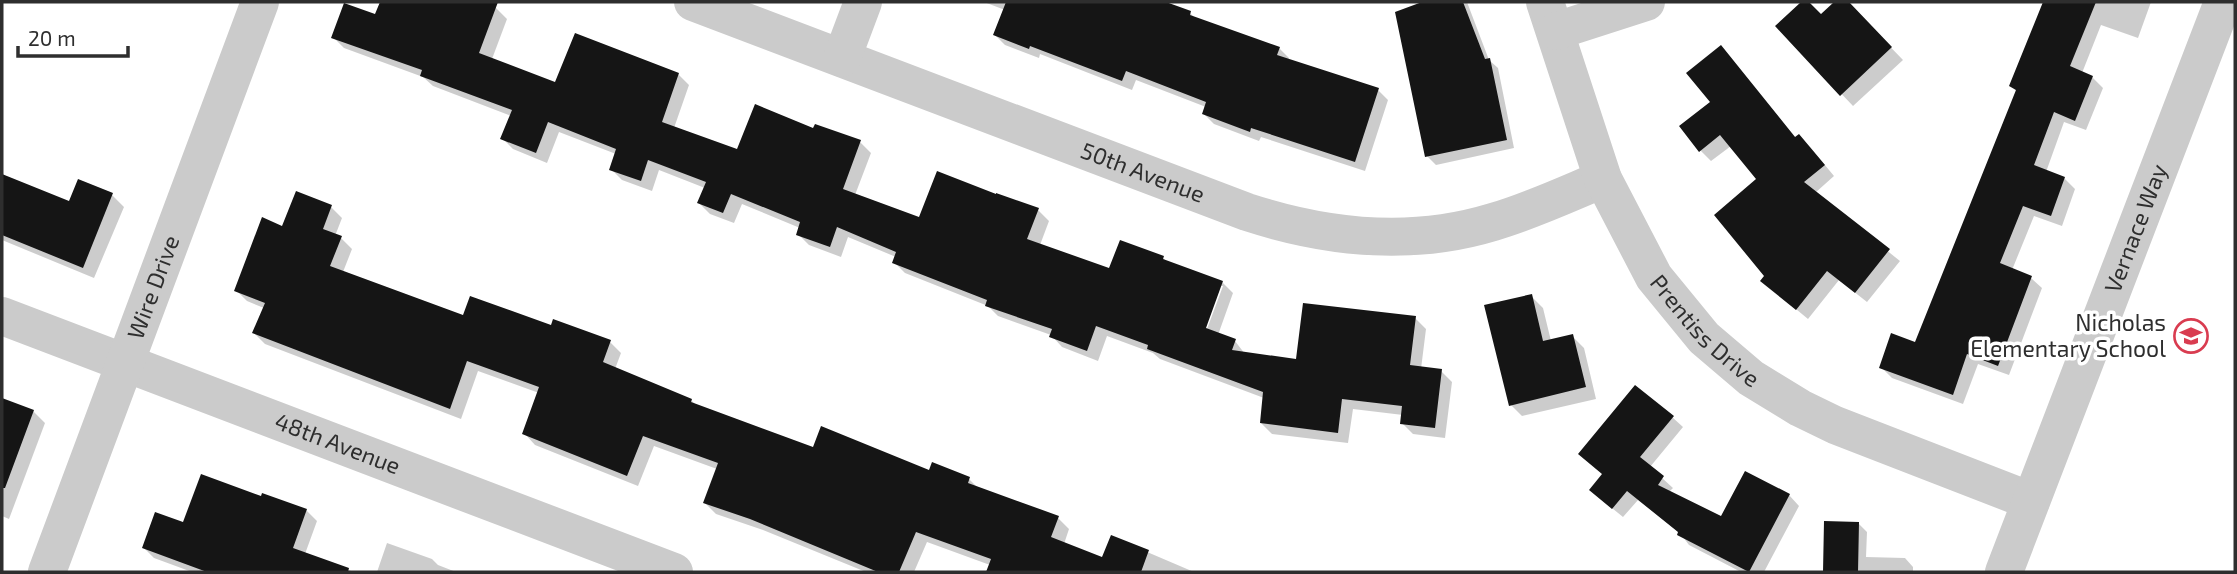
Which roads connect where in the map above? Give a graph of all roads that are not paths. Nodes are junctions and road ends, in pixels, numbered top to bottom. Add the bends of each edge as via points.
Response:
1 (260, 2) edge
2 (693, 2) edge
3 (863, 2) edge
4 (1646, 2) edge
5 (2223, 2) edge
6 (1550, 17) edge
7 (842, 58) junction
8 (1602, 179) junction
9 (2, 316) edge
10 (126, 363) junction
11 (2031, 501) junction
12 (47, 572) edge
13 (674, 572) edge
14 (2004, 572) edge

1 - 10 street, Wire Drive
2 - 7 street, 50th Avenue
3 - 7 street
4 - 6 street
5 - 11 street, Vernace Way
6 - 8 street, Prentiss Drive
7 - 8 street, 50th Avenue via 1247,212 1326,233 1410,236 1492,223
8 - 11 street, Prentiss Drive via 1654,277 1704,338 1751,378 1835,425
9 - 10 street, 48th Avenue
10 - 12 street, Wire Drive
10 - 13 street, 48th Avenue
11 - 14 street, Vernace Way

